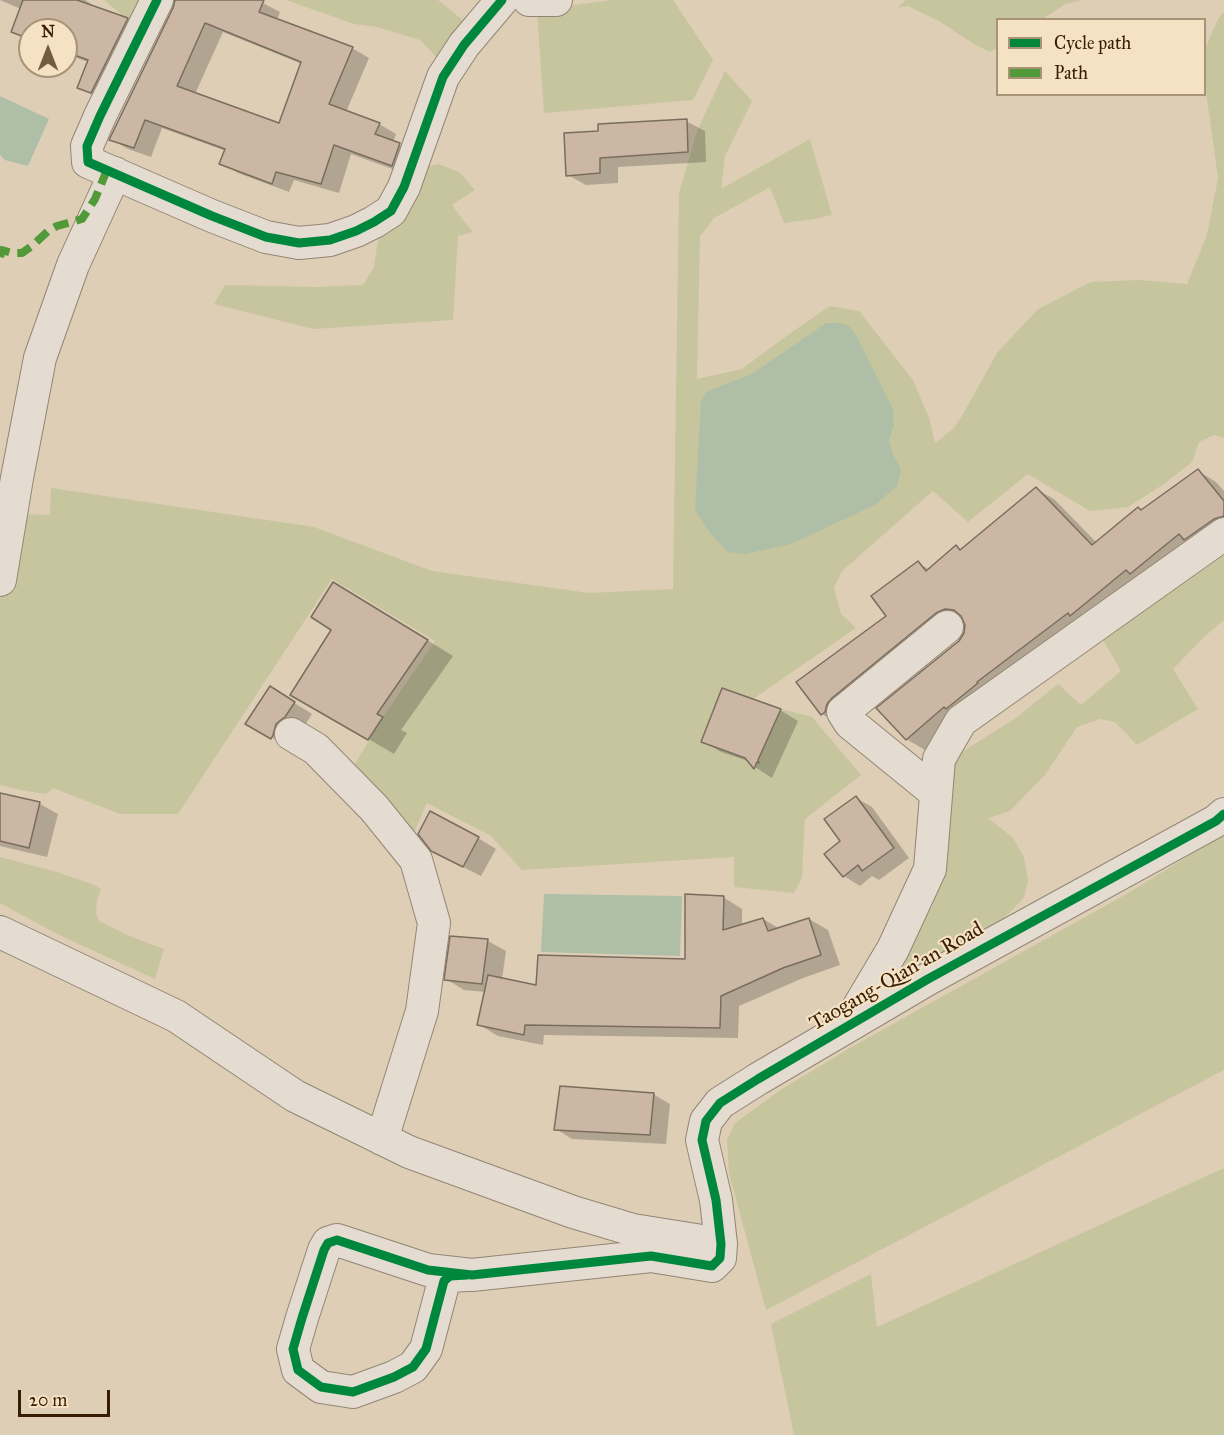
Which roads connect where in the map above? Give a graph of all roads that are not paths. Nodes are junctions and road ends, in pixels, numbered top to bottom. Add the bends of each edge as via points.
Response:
1 (157, 0) edge
2 (502, 0) edge
3 (529, 0) edge
4 (556, 0) edge
5 (115, 173) junction
6 (1224, 534) edge
7 (0, 580) edge
8 (947, 627) dead end
9 (291, 734) dead end
10 (936, 793) junction
11 (1224, 814) edge
12 (0, 932) edge
13 (847, 1026) junction
14 (382, 1139) junction
15 (721, 1244) junction
16 (467, 1275) junction

1 - 5 street via 87,146 88,162
2 - 5 street via 443,77 404,187 391,211 356,231 330,240 299,243 266,237
3 - 4 street
5 - 7 street via 73,265 40,357
6 - 10 street via 961,721 939,759
8 - 10 street via 843,712 850,723
9 - 14 street via 316,749 374,808 416,860 435,923 422,1011
10 - 13 street via 930,869 893,950
11 - 13 street, Taogang-Qian'an Road
12 - 14 street via 176,1016 295,1096
13 - 15 street, Taogang-Qian'an Road via 720,1104 706,1121 702,1140
14 - 15 street via 573,1212 633,1230
15 - 16 street via 720,1258 712,1266 651,1256
16 - 16 street via 450,1276 444,1281 426,1349 413,1367 353,1392 321,1387 298,1370 293,1349 328,1243 337,1240 428,1270

